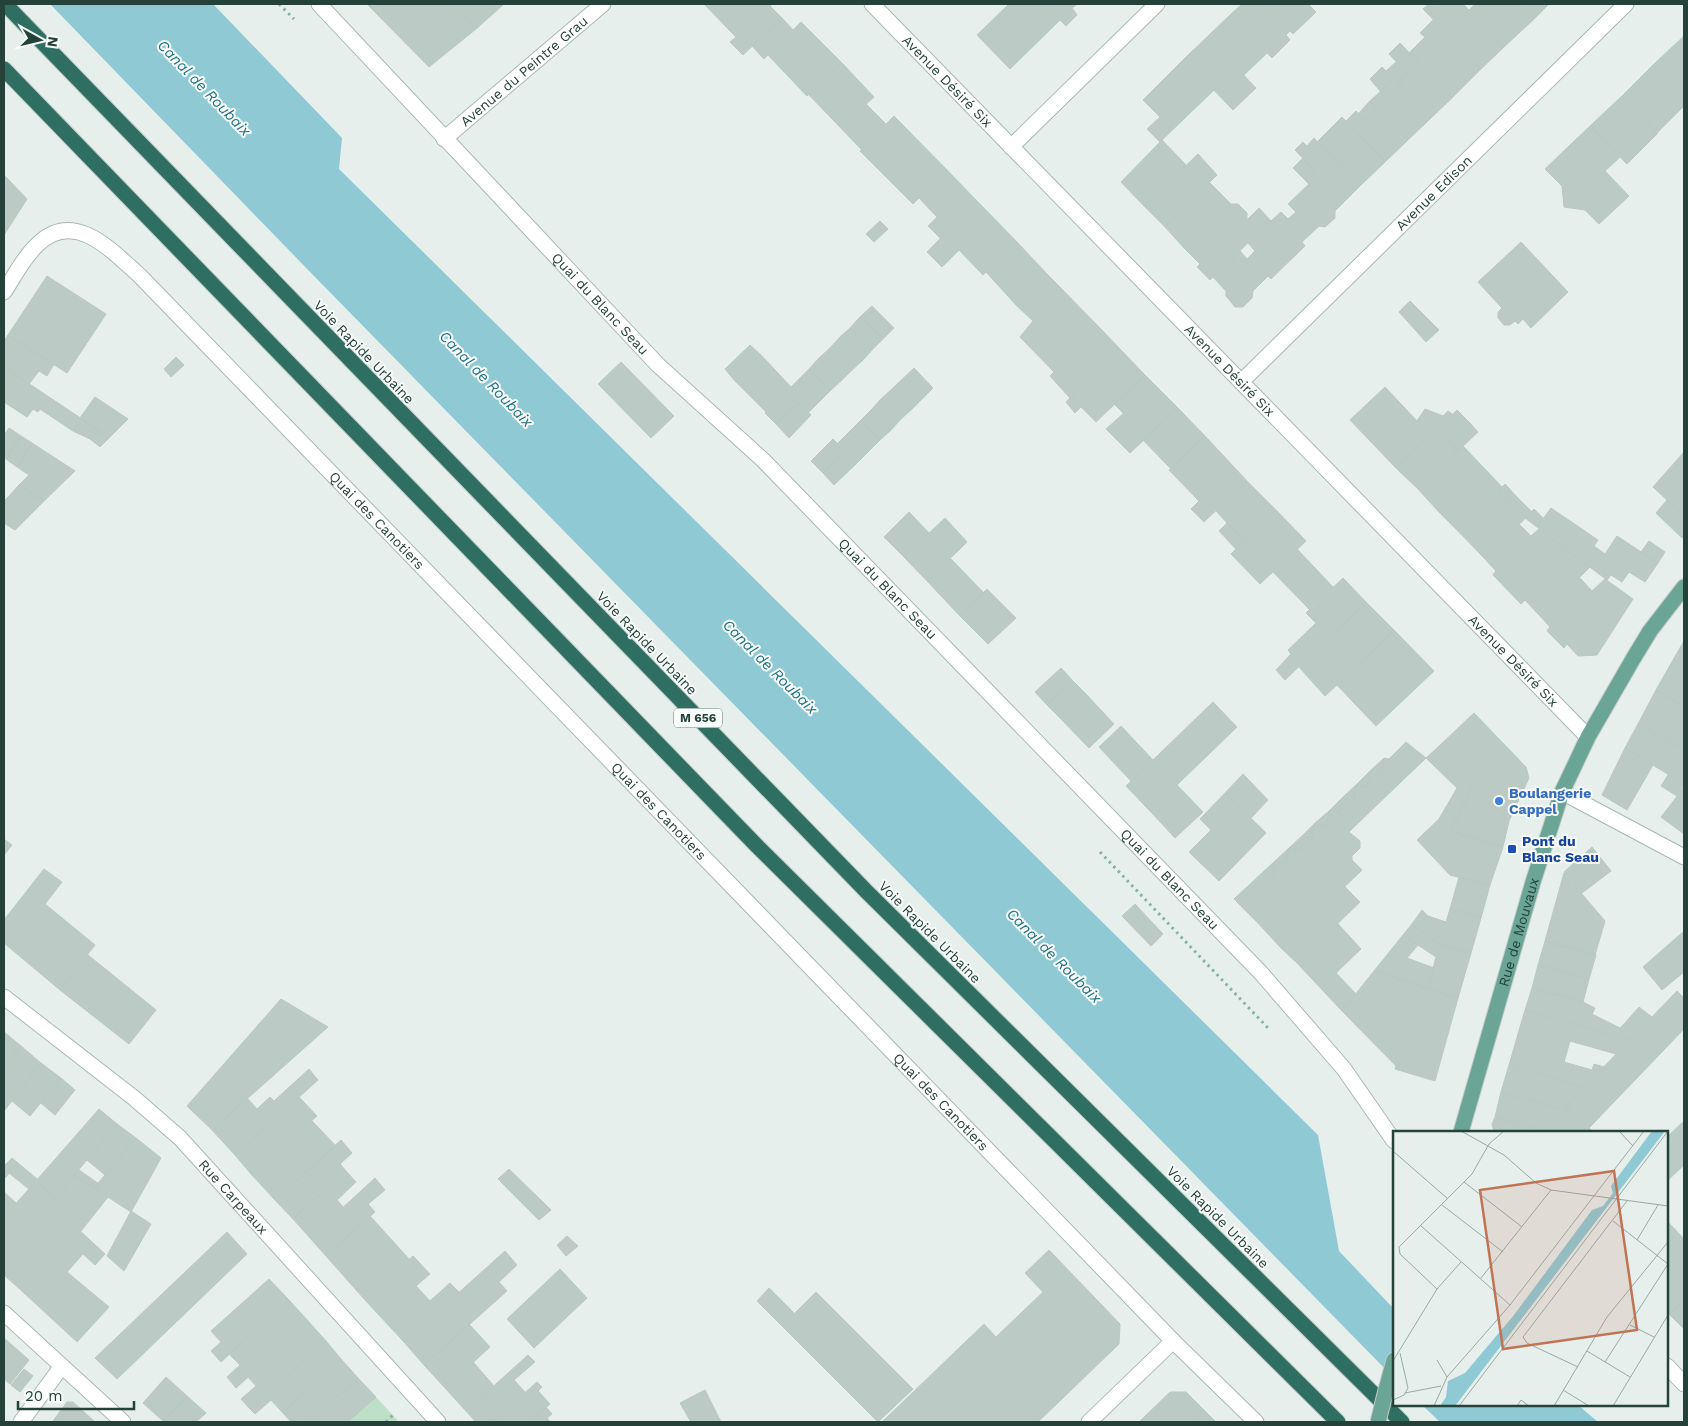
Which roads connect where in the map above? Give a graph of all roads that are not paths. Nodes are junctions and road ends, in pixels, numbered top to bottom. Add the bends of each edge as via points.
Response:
1 (4, 4) edge
2 (319, 4) edge
3 (603, 4) edge
4 (872, 4) edge
5 (1158, 4) edge
6 (1626, 4) edge
7 (4, 69) edge
8 (444, 139) junction
9 (1011, 147) junction
10 (4, 292) edge
11 (1241, 382) junction
12 (1684, 587) edge
13 (1588, 737) junction
14 (1562, 792) junction
15 (1684, 857) edge
16 (4, 997) edge
17 (1461, 1131) edge
18 (1393, 1140) edge
19 (4, 1313) edge
20 (1174, 1341) junction
21 (1393, 1364) edge
22 (62, 1366) junction
23 (1668, 1367) edge
24 (1684, 1384) edge
25 (20, 1422) edge
26 (123, 1422) edge
27 (438, 1422) edge
28 (1089, 1422) edge
29 (1256, 1422) edge
30 (1338, 1422) edge
31 (1378, 1422) edge
32 (1402, 1422) edge

1 - 32 highway, Voie Rapide Urbaine / M 656 via 867,892
2 - 8 street, Quai du Blanc Seau
3 - 8 street, Avenue du Peintre Grau
4 - 9 street, Avenue Désiré Six
5 - 9 street
6 - 11 street, Avenue Edison
7 - 30 highway via 756,845
8 - 18 street, Quai du Blanc Seau via 658,365 763,460 1261,974 1344,1070
9 - 11 street, Avenue Désiré Six
10 - 20 street, Quai des Canotiers via 36,246 47,237 73,231 103,243 140,276
11 - 13 street, Avenue Désiré Six
12 - 13 main road, Rue de Mouvaux via 1650,631
13 - 14 main road, Rue de Mouvaux
14 - 15 street
14 - 17 main road, Rue de Mouvaux
16 - 27 street, Rue Carpeaux via 180,1138
19 - 22 street
20 - 28 street
20 - 29 street, Quai des Canotiers
21 - 31 main road, bridge
22 - 25 street
22 - 26 street
23 - 24 street

